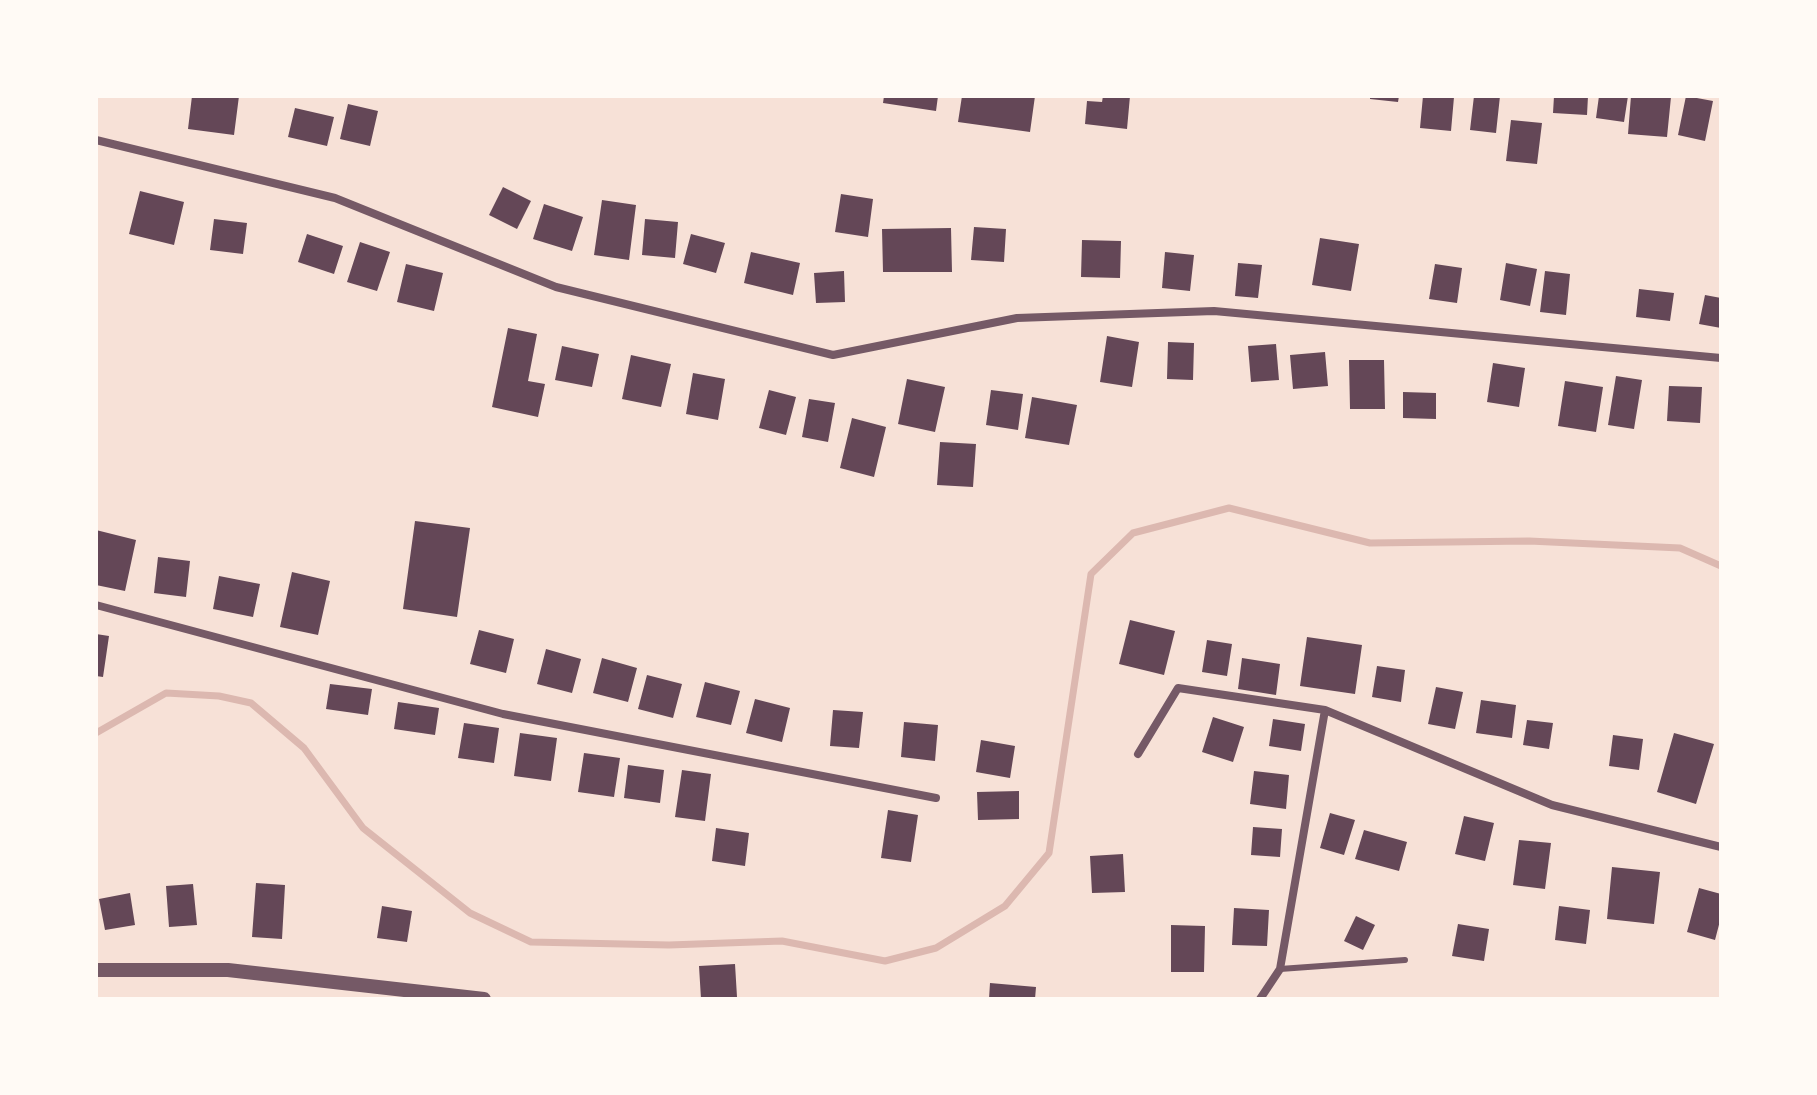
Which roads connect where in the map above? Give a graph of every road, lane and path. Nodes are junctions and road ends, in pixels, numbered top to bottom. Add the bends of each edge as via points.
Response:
1 (96, 140) edge
2 (1721, 358) edge
3 (96, 605) edge
4 (1325, 710) junction
5 (1138, 754) dead end
6 (936, 798) dead end
7 (1721, 847) edge
8 (1405, 960) dead end
9 (1280, 969) junction
10 (96, 970) edge
11 (457, 998) edge
12 (484, 999) edge
13 (1260, 999) edge

1 - 2 street via 335,198 556,287 833,355 1017,318 1214,311
3 - 6 street via 503,714
4 - 5 street via 1178,688
4 - 7 street via 1552,805
4 - 9 street
8 - 9 lane
9 - 13 street
10 - 11 street via 228,970
11 - 12 street

